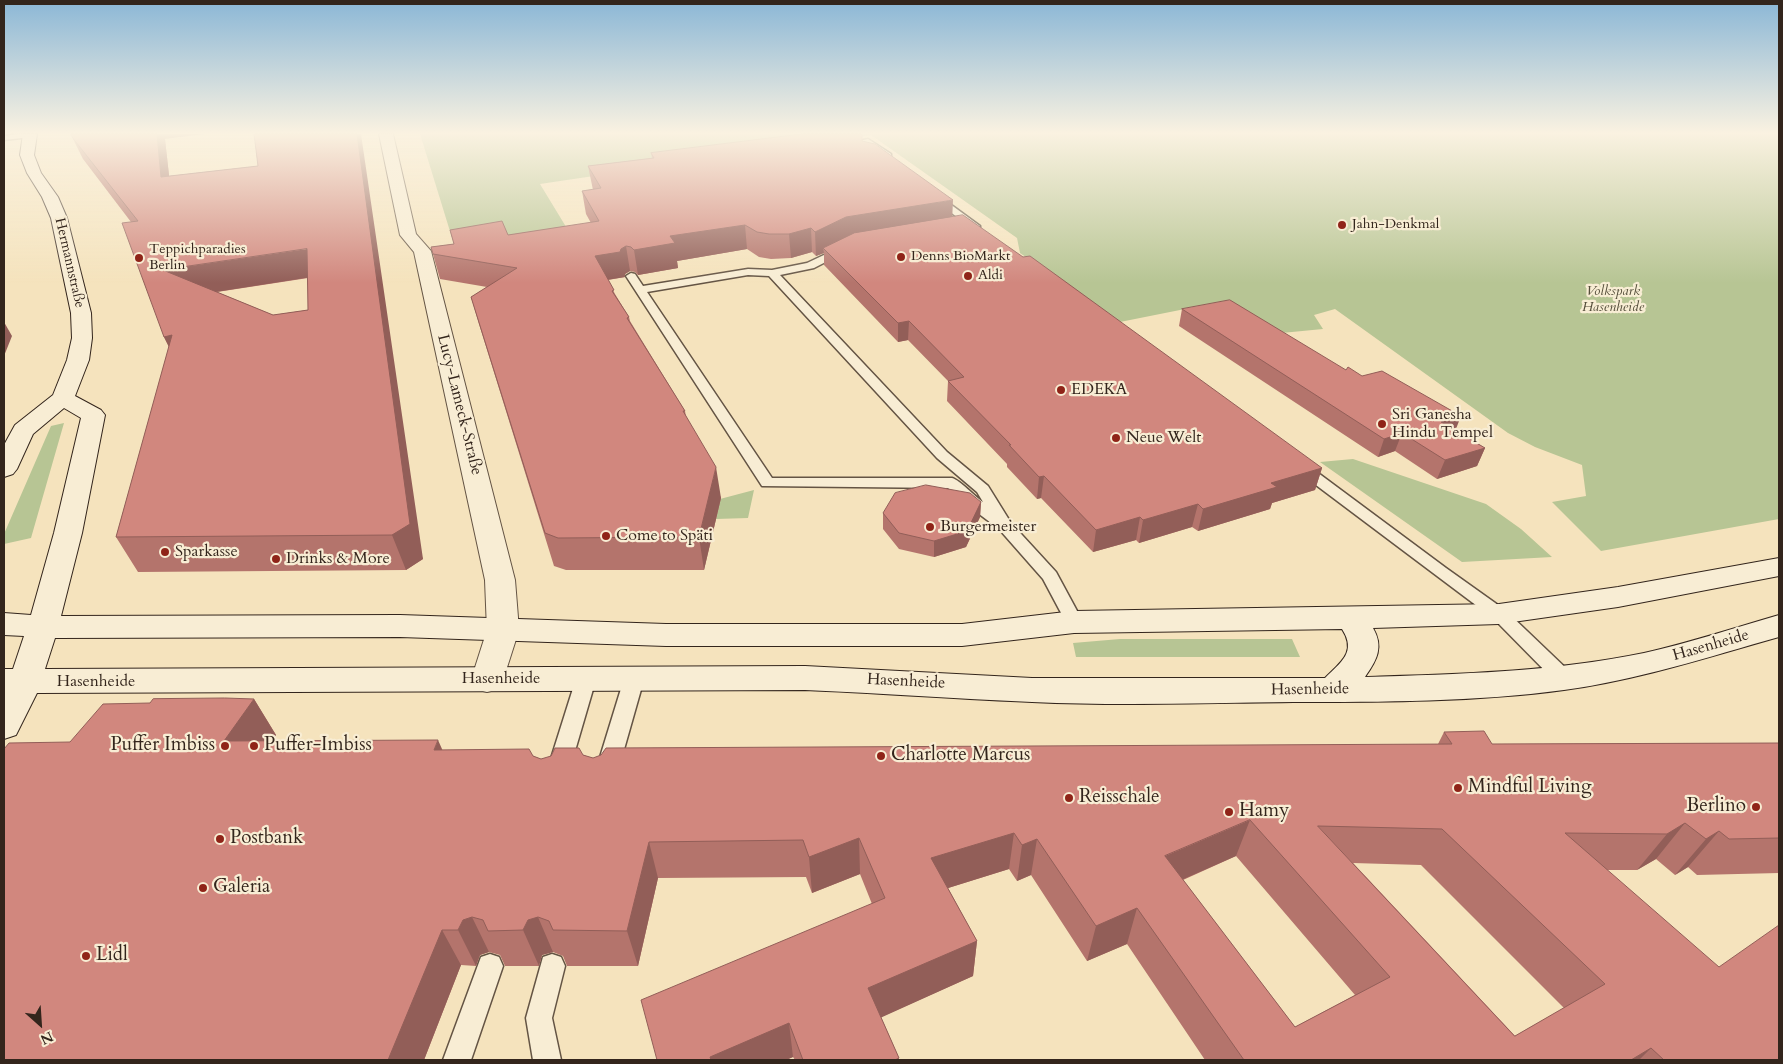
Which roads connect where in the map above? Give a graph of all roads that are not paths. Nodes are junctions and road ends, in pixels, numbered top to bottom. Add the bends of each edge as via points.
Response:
1 (42, 184) edge
2 (397, 184) edge
3 (931, 192) edge
4 (972, 225) junction
5 (954, 228) edge
6 (988, 236) edge
7 (851, 245) edge
8 (772, 273) junction
9 (631, 276) edge
10 (640, 290) junction
11 (63, 398) junction
12 (1293, 461) edge
13 (4, 469) edge
14 (1004, 526) junction
15 (1779, 566) edge
16 (1500, 614) junction
17 (1351, 618) junction
18 (1074, 622) junction
19 (4, 624) edge
20 (1779, 626) edge
21 (43, 627) junction
22 (503, 630) junction
23 (1564, 678) junction
24 (586, 679) junction
25 (634, 679) junction
26 (487, 680) junction
27 (14, 682) edge
28 (1333, 690) junction
29 (4, 726) edge
30 (603, 784) edge
31 (554, 785) edge
32 (490, 966) edge
33 (552, 966) edge
34 (457, 1060) edge
35 (547, 1060) edge

1 - 11 main road, Hermannstraße via 59,218 81,313 82,338 78,360
2 - 22 main road, Lucy-Lameck-Straße via 408,236 422,251 497,561
3 - 4 lane
4 - 5 lane
4 - 6 lane
7 - 8 lane via 810,266
8 - 10 lane via 748,272
8 - 14 lane via 942,455 983,489
9 - 10 lane
10 - 14 lane via 767,483 952,483
11 - 13 main road, Hermannstraße via 23,430
11 - 21 main road via 93,415 61,562
12 - 16 lane
14 - 18 lane via 1050,576
15 - 16 main road via 1618,597
16 - 17 main road
16 - 23 lane
17 - 18 main road
17 - 28 main road via 1364,641 1364,652
18 - 22 main road via 962,634 666,635
19 - 21 main road
20 - 23 main road, Hasenheide via 1646,664
21 - 22 main road via 400,626
21 - 27 main road
22 - 26 main road, Lucy-Lameck-Straße
23 - 28 main road, Hasenheide via 1495,685
24 - 25 main road, Hasenheide
24 - 26 main road, Hasenheide
24 - 31 lane
25 - 28 main road, Hasenheide via 804,678 1093,691
25 - 30 lane
26 - 27 main road, Hasenheide
27 - 29 main road
32 - 34 lane
33 - 35 lane via 539,1018

